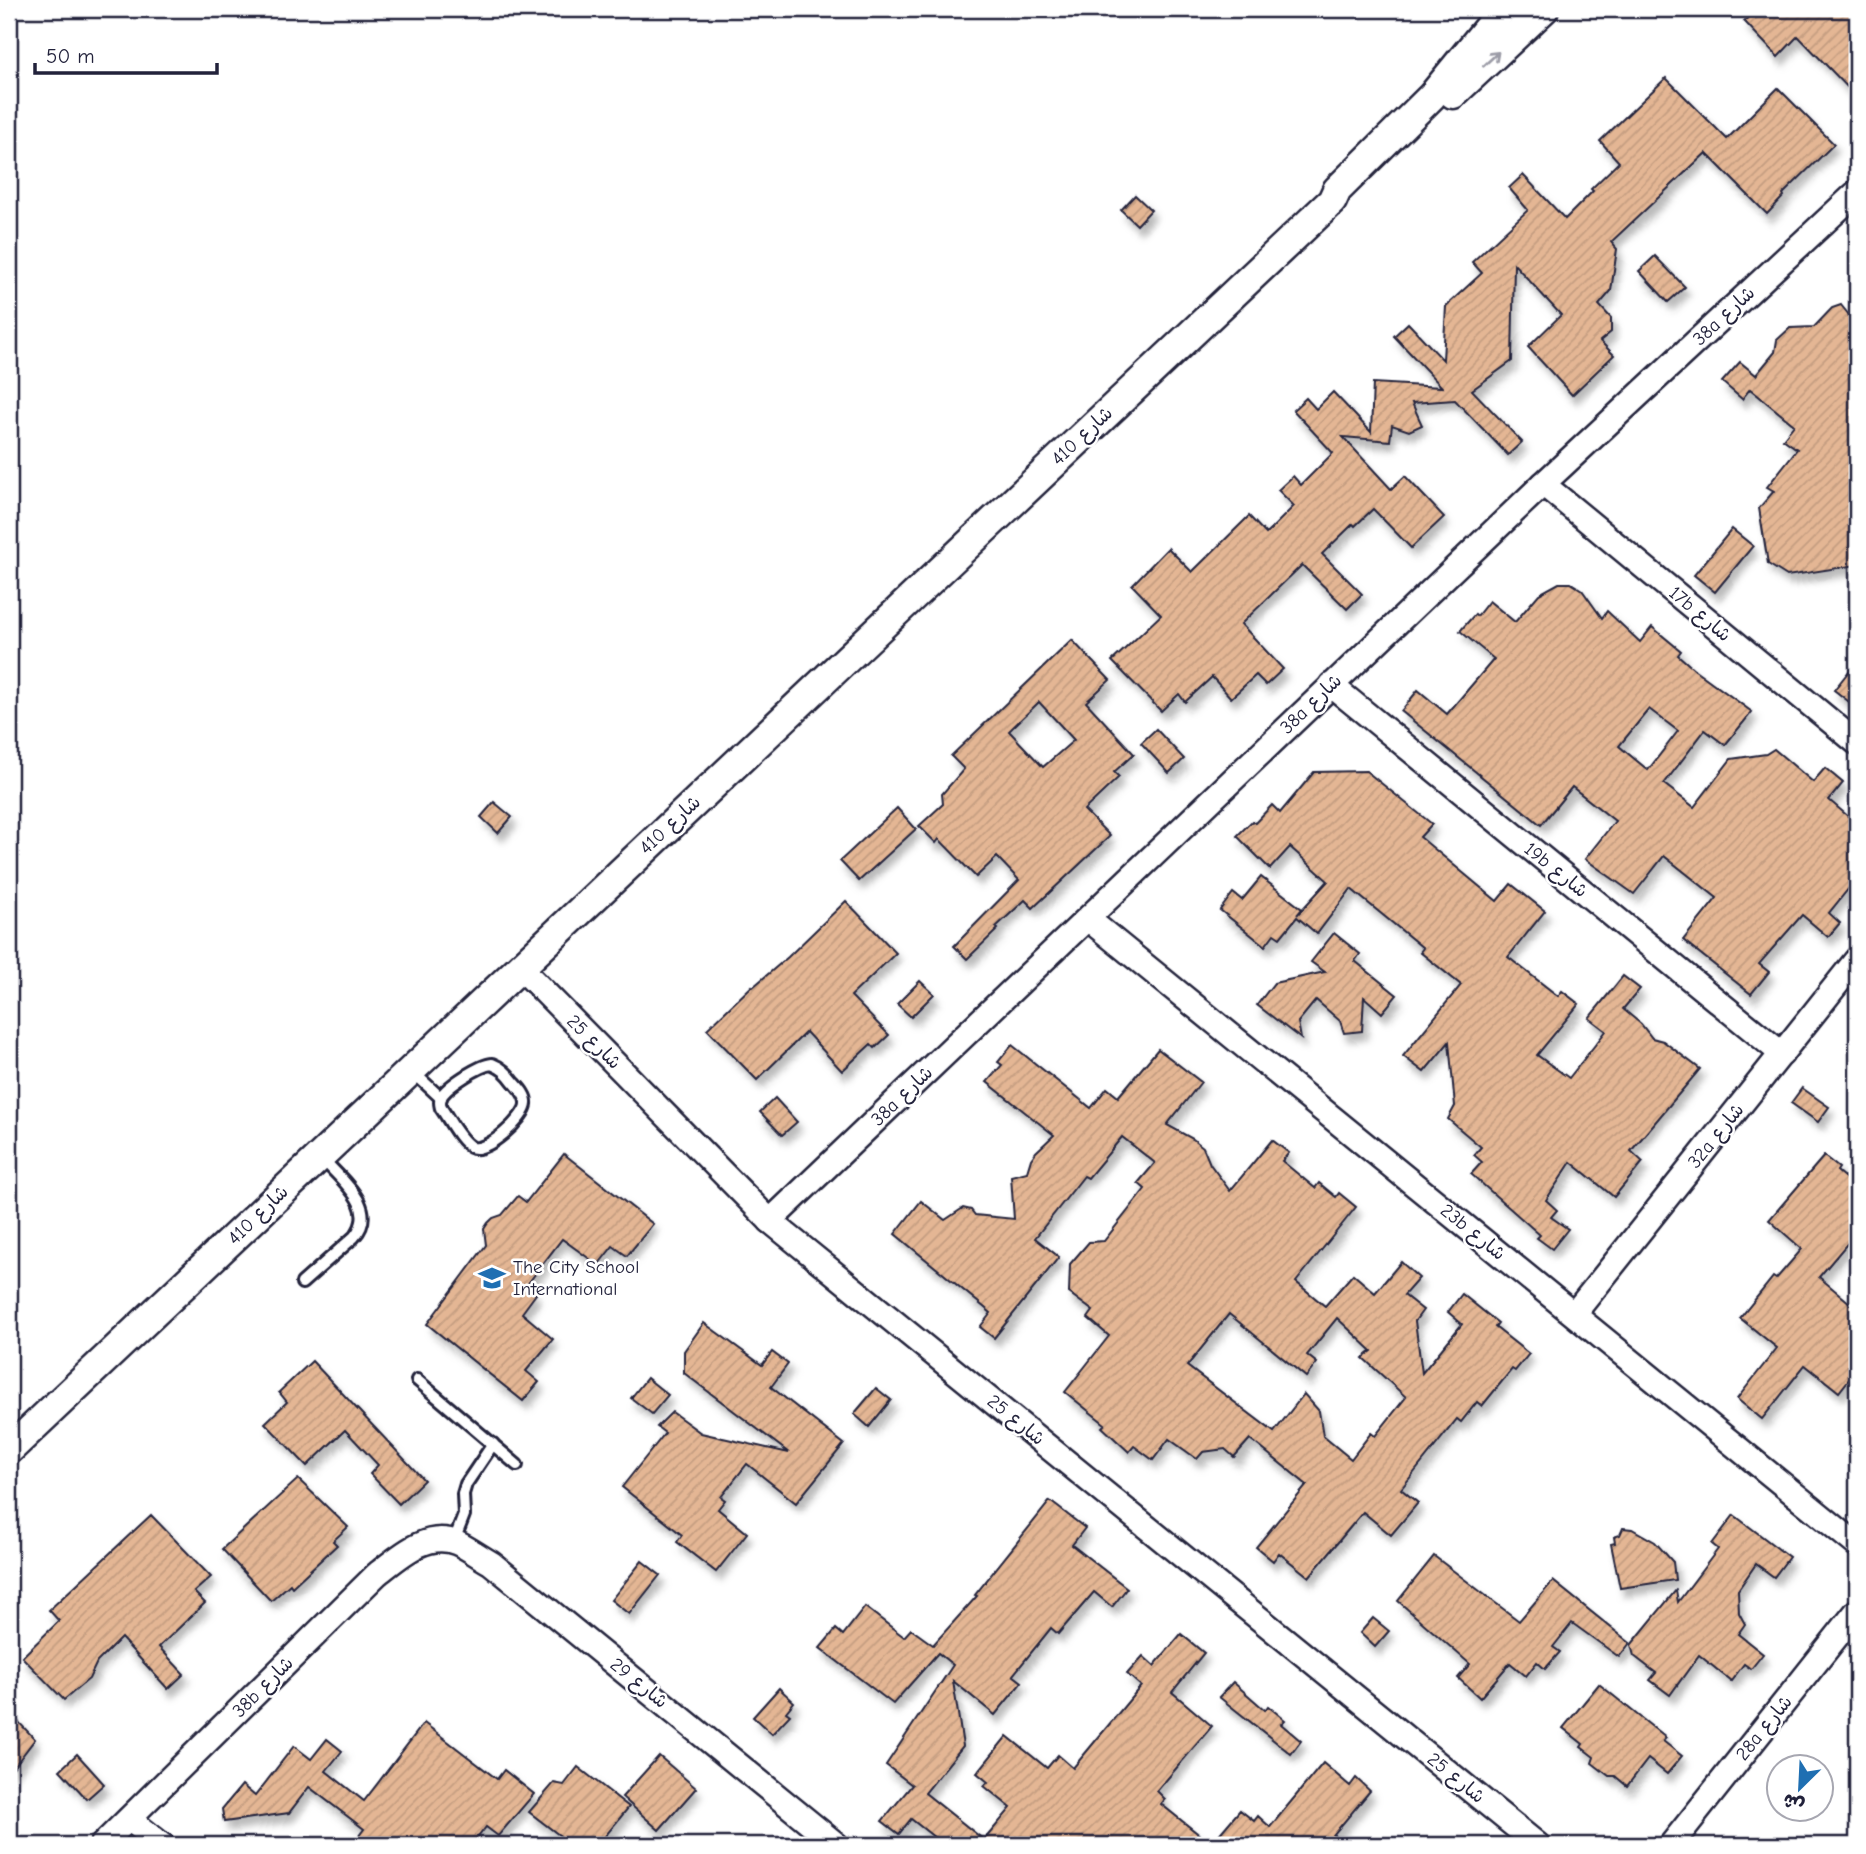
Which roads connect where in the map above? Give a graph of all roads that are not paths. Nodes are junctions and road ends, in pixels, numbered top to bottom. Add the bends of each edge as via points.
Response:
1 (1503, 9) edge
2 (1544, 9) edge
3 (1332, 201) junction
4 (1853, 204) edge
5 (1543, 484) junction
6 (1331, 685) junction
7 (1857, 743) edge
8 (1088, 919) junction
9 (1857, 959) edge
10 (520, 967) junction
11 (1782, 1054) junction
12 (411, 1070) junction
13 (441, 1098) junction
14 (320, 1156) junction
15 (770, 1221) junction
16 (303, 1283) dead end
17 (1574, 1314) junction
18 (417, 1380) dead end
19 (493, 1444) junction
20 (9, 1450) edge
21 (517, 1465) dead end
22 (443, 1541) junction
23 (1857, 1545) edge
24 (1857, 1611) edge
25 (129, 1819) junction
26 (102, 1845) edge
27 (162, 1845) edge
28 (837, 1845) edge
29 (1538, 1845) edge
30 (1671, 1845) edge

1 - 3 street, شارع 410 via 1432,96 1337,190
3 -> 2 street, شارع 410 via 1340,199
3 - 10 street, شارع 410
4 - 5 street, 38a شارع
5 - 6 street, 38a شارع
5 - 7 street, 17b شارع
6 - 8 street, 38a شارع
6 - 11 street, 19b شارع
8 - 15 street, 38a شارع
8 - 17 street, 23b شارع
9 - 11 street, 32a شارع
10 - 12 street, شارع 410
10 - 15 street, شارع 25
11 - 17 street, 32a شارع
12 - 13 lane
12 - 14 street, شارع 410
13 - 13 lane via 441,1108 471,1147 478,1149 518,1119 527,1106 522,1091 492,1064 477,1069
14 - 16 lane via 358,1199 364,1219 354,1237
14 - 20 street, شارع 410
15 - 29 street, شارع 25
17 - 23 street, 23b شارع
18 - 19 lane
19 - 21 lane
19 - 22 lane via 466,1484 464,1515
22 - 25 street, 38b شارع via 412,1548 377,1574
22 - 28 street, شارع 29 via 500,1571
24 - 30 street, 28a شارع
25 - 26 street, 38b شارع
25 - 27 street

